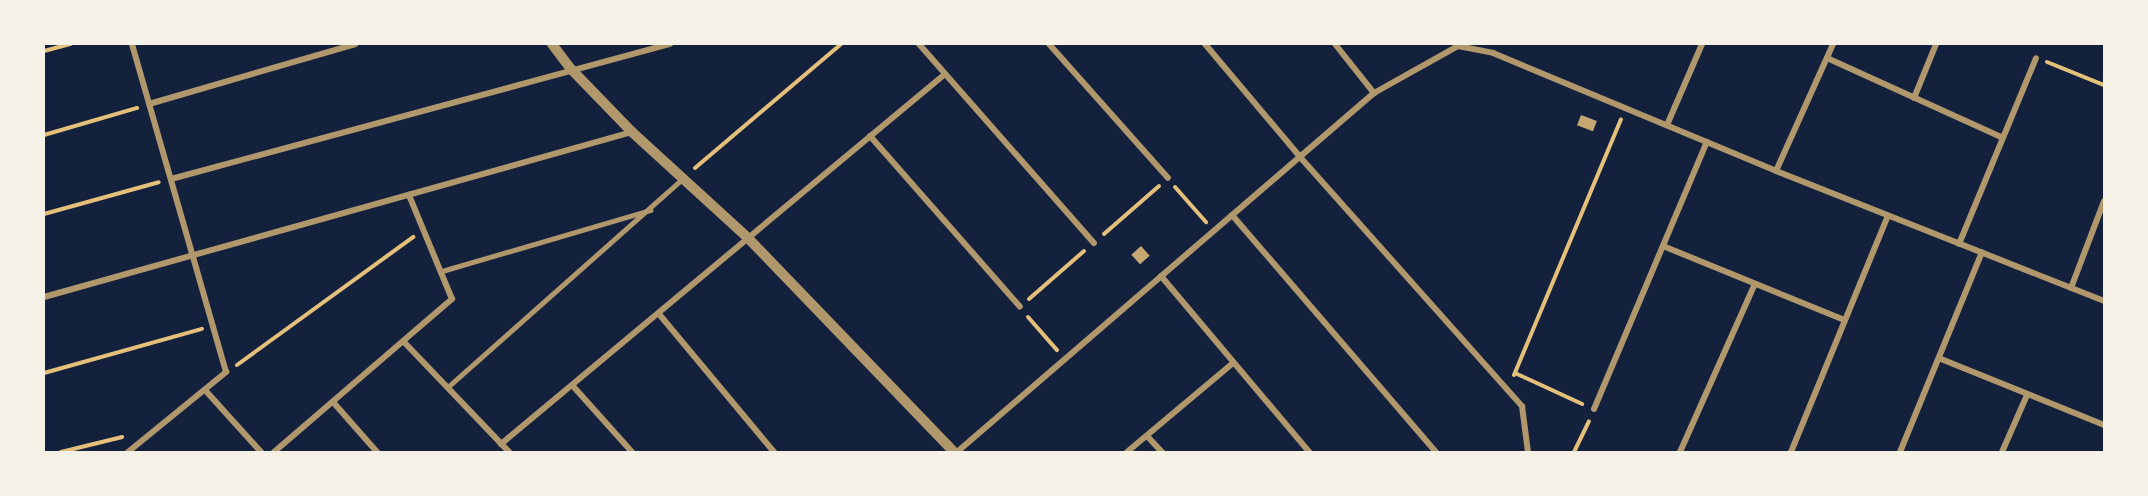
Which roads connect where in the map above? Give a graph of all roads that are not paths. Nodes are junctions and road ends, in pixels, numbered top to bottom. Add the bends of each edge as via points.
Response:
1 (132, 44) edge
2 (355, 44) edge
3 (552, 44) edge
4 (670, 44) edge
5 (919, 44) edge
6 (1049, 44) edge
7 (1205, 44) edge
8 (1335, 44) edge
9 (1702, 44) edge
10 (1833, 44) edge
11 (1936, 44) edge
12 (1456, 45) edge
13 (1827, 58) junction
14 (2036, 58) road end
15 (571, 69) junction
16 (945, 74) junction
17 (1374, 93) junction
18 (1914, 98) junction
19 (149, 104) junction
20 (1667, 125) junction
21 (632, 132) junction
22 (870, 136) junction
23 (2003, 138) junction
24 (1707, 142) junction
25 (1300, 157) junction
26 (1776, 171) junction
27 (683, 178) junction
28 (1168, 178) dead end
29 (171, 179) junction
30 (409, 195) junction
31 (2104, 201) edge
32 (653, 209) junction
33 (1232, 215) junction
34 (1888, 216) junction
35 (749, 239) junction
36 (1094, 243) dead end
37 (1959, 244) junction
38 (1663, 246) junction
39 (1982, 252) junction
40 (193, 256) junction
41 (442, 272) junction
42 (1161, 276) junction
43 (1754, 286) junction
44 (2070, 288) junction
45 (44, 297) edge
46 (2104, 301) edge
47 (1020, 307) dead end
48 (659, 314) junction
49 (1844, 321) junction
50 (404, 342) junction
51 (1941, 359) junction
52 (1233, 363) junction
53 (449, 386) junction
54 (572, 386) junction
55 (205, 390) junction
56 (2027, 394) junction
57 (333, 402) junction
58 (1594, 409) road end
59 (2104, 425) edge
60 (1147, 436) junction
61 (501, 444) junction
62 (128, 453) edge
63 (261, 453) edge
64 (274, 453) edge
65 (377, 453) edge
66 (509, 453) edge
67 (632, 453) edge
68 (774, 453) edge
69 (955, 453) edge
70 (1127, 453) edge
71 (1162, 453) edge
72 (1309, 453) edge
73 (1437, 453) edge
74 (1527, 453) edge
75 (1680, 453) edge
76 (1791, 453) edge
77 (1900, 453) edge
78 (2002, 453) edge

1 - 19 street
2 - 19 street
3 - 15 street
4 - 15 street
5 - 16 street
6 - 28 street
7 - 25 street
8 - 17 street
9 - 20 street
10 - 13 street
11 - 18 street
12 - 17 street
12 - 20 street via 1493,52
13 - 18 street
13 - 26 street
14 - 23 street
15 - 21 street
15 - 29 street
16 - 22 street
16 - 36 street
17 - 25 street
18 - 23 street
19 - 29 street
20 - 24 street
21 - 27 street
21 - 30 street
22 - 35 street
22 - 47 street
23 - 37 street
24 - 26 street
24 - 38 street
25 - 33 street
25 - 74 street via 1522,406
26 - 34 street
27 - 32 lane
27 - 35 street
29 - 40 street
30 - 40 street
30 - 41 street
31 - 44 street
32 - 41 lane
32 - 53 lane
33 - 42 street
33 - 73 street
34 - 37 street
34 - 49 street
35 - 48 street
35 - 69 street
37 - 39 street
38 - 43 street
38 - 58 street
39 - 44 street
39 - 51 street
40 - 45 street
40 - 55 street via 226,372
41 - 50 street via 452,299
42 - 52 street
42 - 69 street
43 - 49 street
43 - 75 street
44 - 46 street
48 - 54 street
48 - 68 street
49 - 76 street
50 - 53 street
50 - 57 street
51 - 56 street
51 - 77 street
52 - 60 street
52 - 72 street
53 - 61 street
54 - 61 street
54 - 67 street
55 - 62 street
55 - 63 street
56 - 59 street
56 - 78 street
57 - 64 street
57 - 65 street
60 - 70 street
60 - 71 street
61 - 66 street

